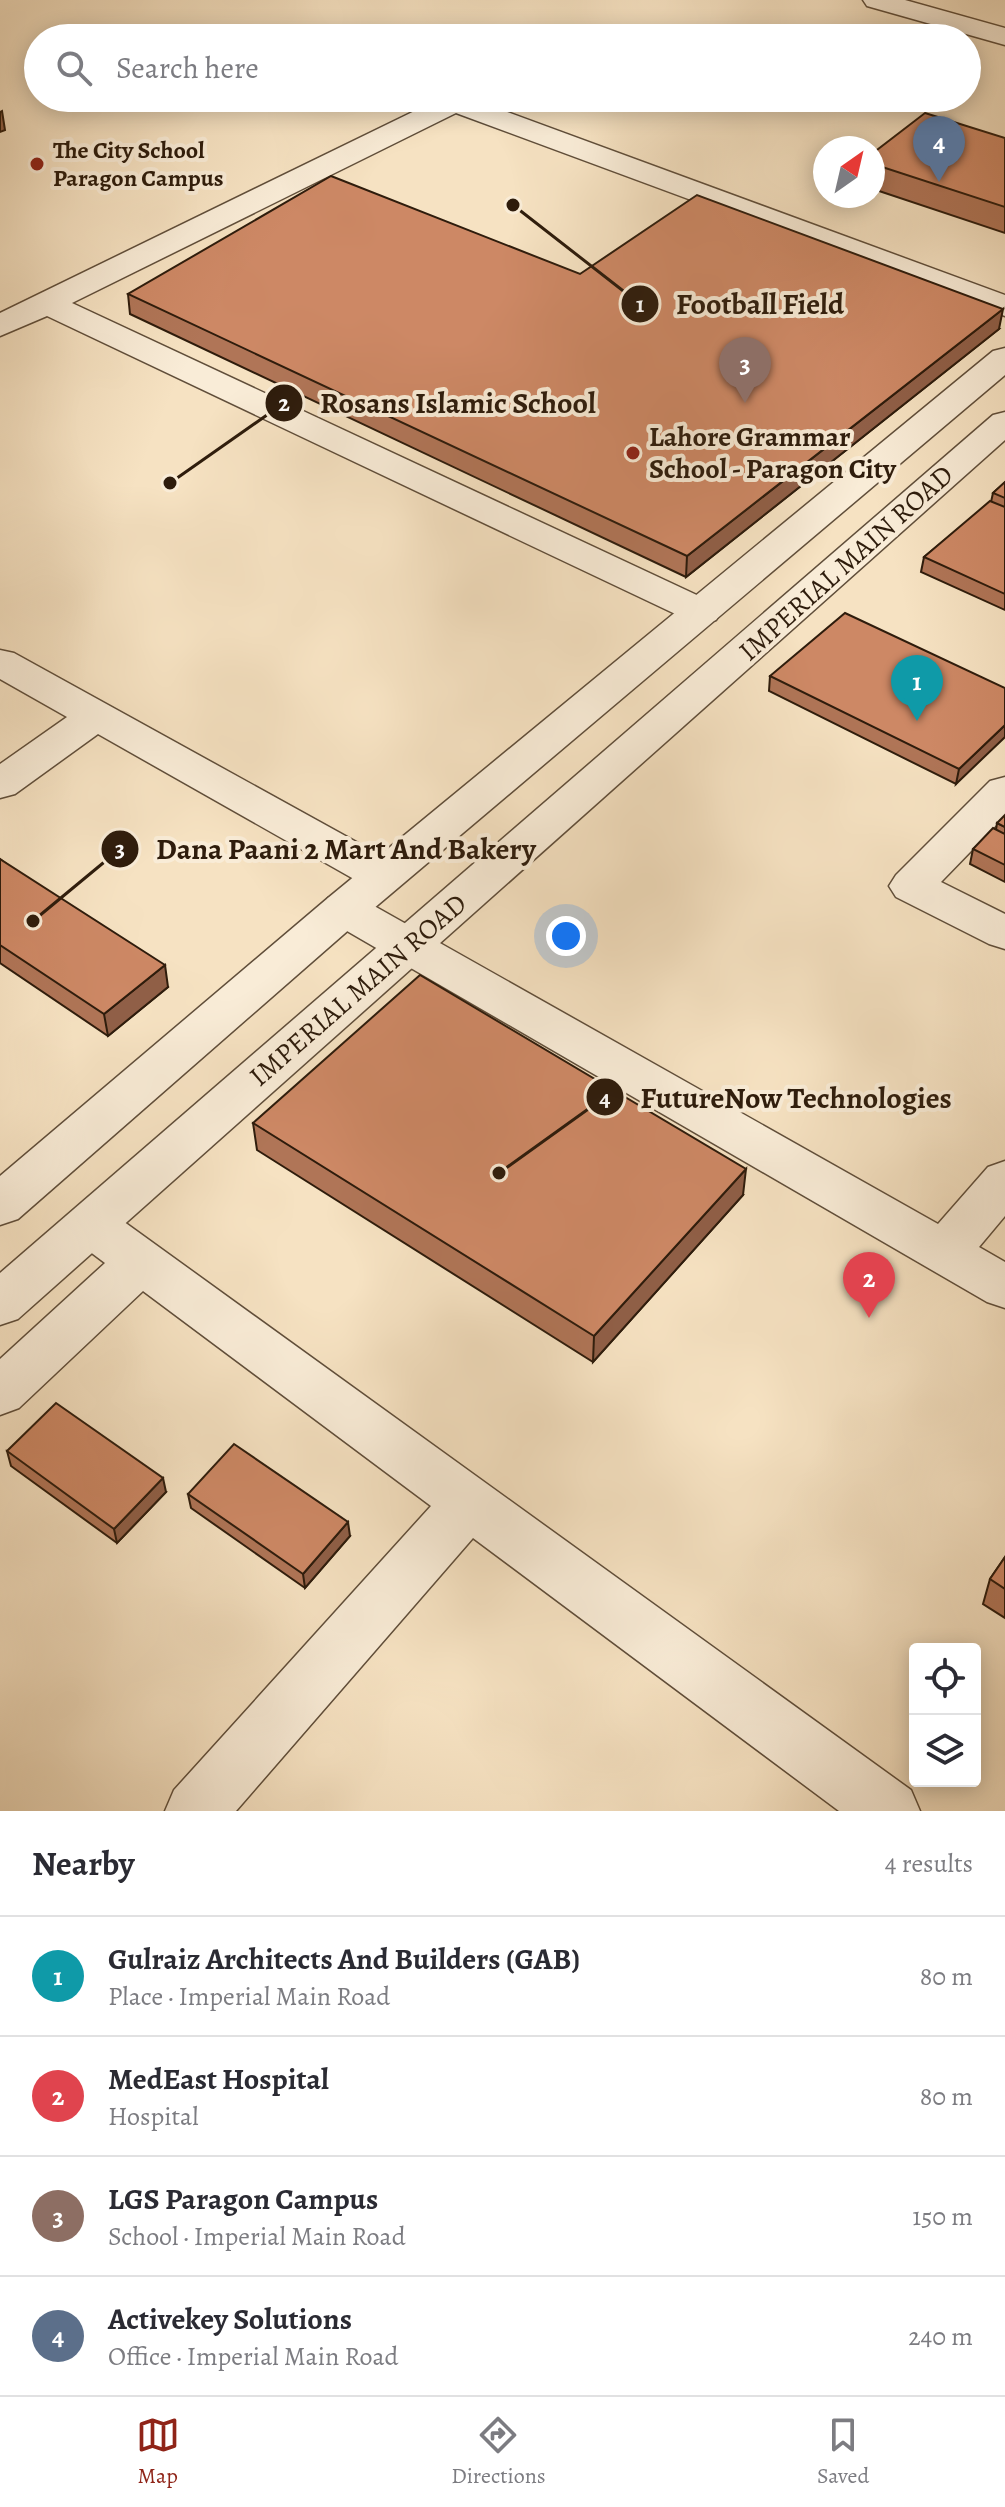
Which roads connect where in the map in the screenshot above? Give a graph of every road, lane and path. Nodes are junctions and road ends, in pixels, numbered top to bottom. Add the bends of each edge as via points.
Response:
1 (876, 0) edge
2 (960, 24) edge
3 (981, 30) edge
4 (1005, 37) edge
5 (377, 112) edge
6 (423, 112) edge
7 (480, 112) edge
8 (0, 297) edge
9 (46, 303) junction
10 (1005, 306) edge
11 (0, 326) edge
12 (1005, 358) edge
13 (1005, 422) edge
14 (702, 612) junction
15 (0, 662) edge
16 (96, 716) junction
17 (0, 784) edge
18 (1005, 791) edge
19 (383, 876) junction
20 (344, 909) junction
21 (1005, 933) edge
22 (406, 947) junction
23 (1005, 1181) edge
24 (0, 1205) edge
25 (91, 1225) junction
26 (945, 1252) junction
27 (140, 1262) junction
28 (1005, 1287) edge
29 (0, 1304) edge
30 (0, 1392) edge
31 (470, 1502) junction
32 (196, 1811) edge
33 (889, 1811) edge

1 - 2 street
3 - 4 street
5 - 8 street
6 - 9 street
7 - 10 street
9 - 11 street
9 - 14 street
12 - 14 street, IMPERIAL MAIN ROAD
13 - 22 street, IMPERIAL MAIN ROAD
14 - 19 street, IMPERIAL MAIN ROAD
15 - 16 street
16 - 17 street
16 - 19 street
18 - 21 street via 911,886
19 - 20 street, IMPERIAL MAIN ROAD
20 - 22 street
20 - 24 street, IMPERIAL MAIN ROAD
22 - 25 street, IMPERIAL MAIN ROAD
22 - 26 street
23 - 26 street
25 - 27 street
25 - 29 street, IMPERIAL MAIN ROAD
26 - 28 street
27 - 30 street
27 - 31 street
31 - 32 street
31 - 33 street

